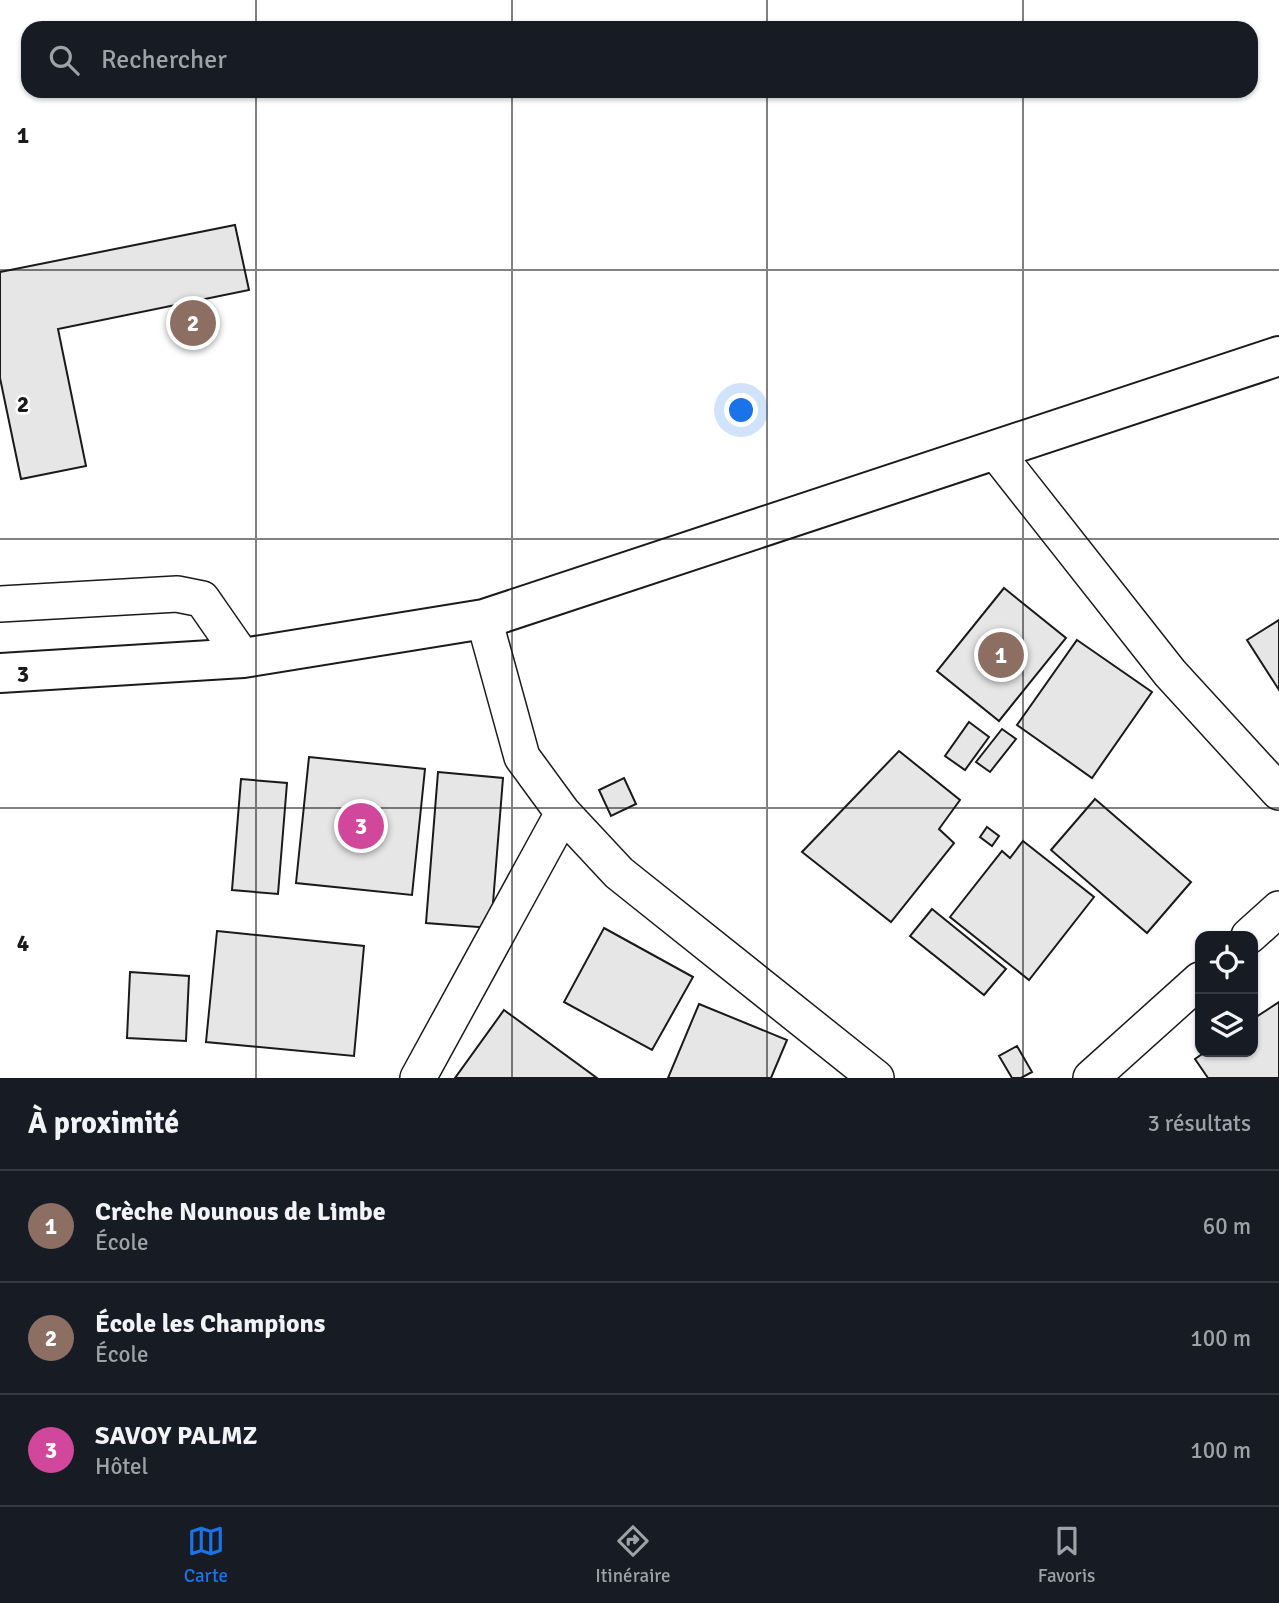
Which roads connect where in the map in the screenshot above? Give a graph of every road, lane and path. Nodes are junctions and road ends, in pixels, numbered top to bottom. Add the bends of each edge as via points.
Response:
1 (1279, 356) edge
2 (995, 451) junction
3 (0, 604) edge
4 (484, 619) junction
5 (243, 657) junction
6 (0, 673) edge
7 (1279, 792) edge
8 (563, 813) junction
9 (1279, 909) edge
10 (1255, 931) edge
11 (1195, 984) edge
12 (418, 1078) edge
13 (876, 1078) edge
14 (1091, 1078) edge

1 - 2 main road
2 - 4 main road
2 - 7 street via 1170,673
3 - 5 street via 177,594 202,599
4 - 5 main road
4 - 8 street via 522,757
5 - 6 main road
8 - 12 street
8 - 13 street via 619,873
9 - 10 street
11 - 14 street

